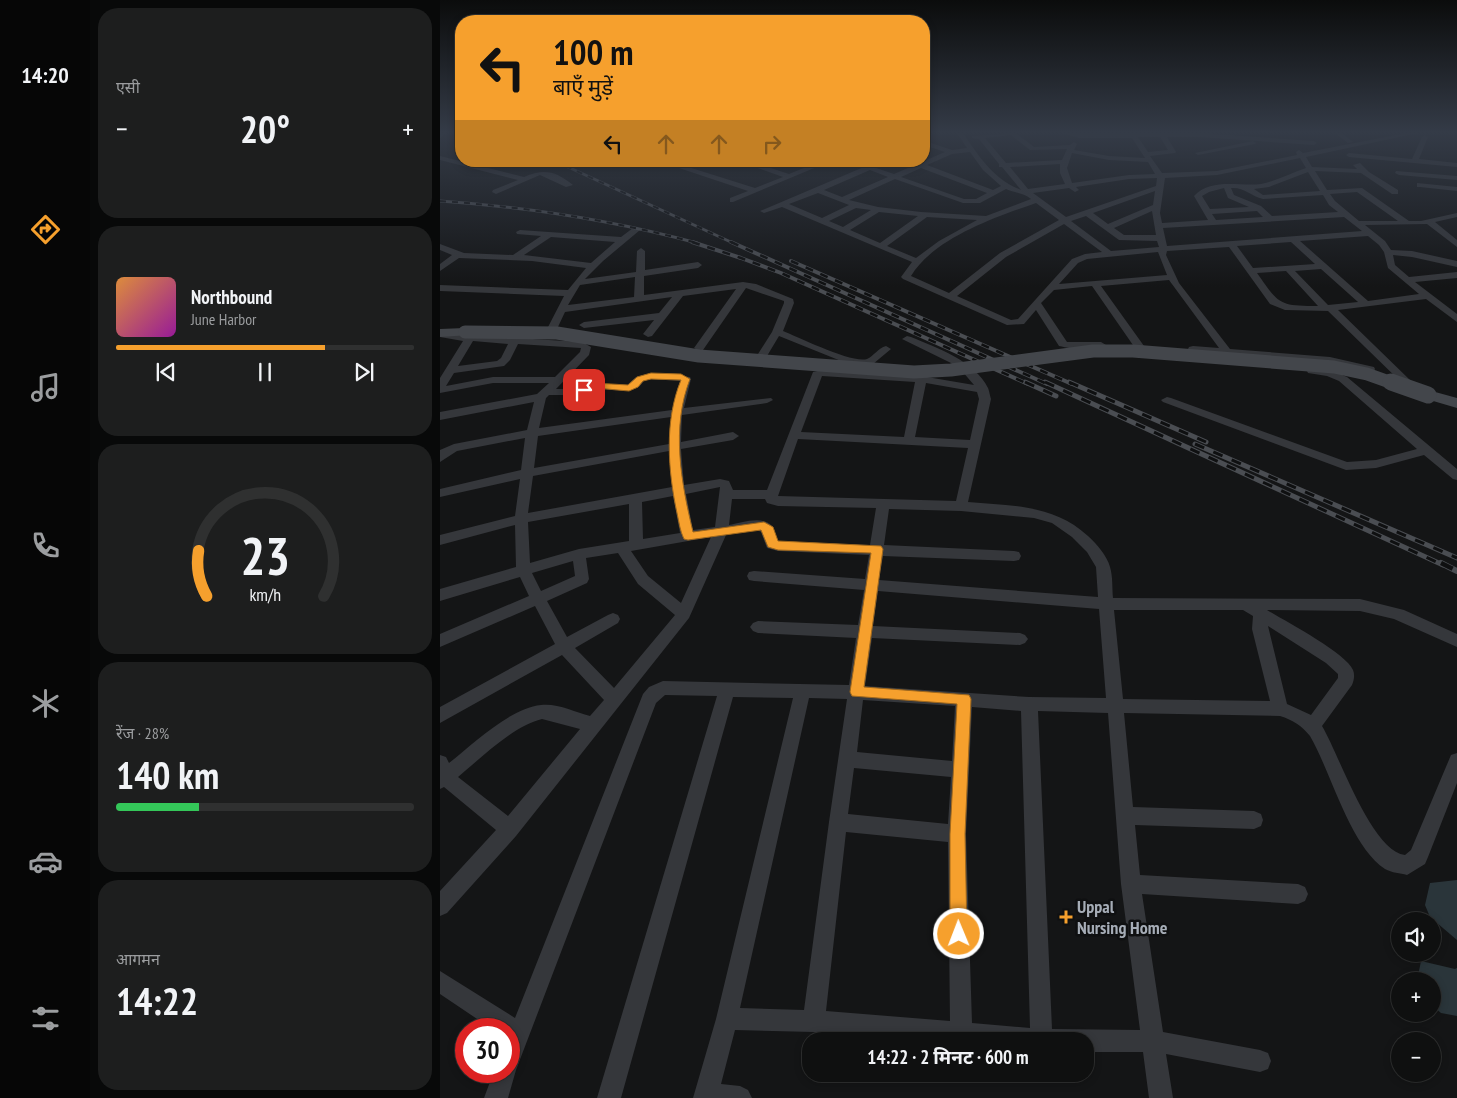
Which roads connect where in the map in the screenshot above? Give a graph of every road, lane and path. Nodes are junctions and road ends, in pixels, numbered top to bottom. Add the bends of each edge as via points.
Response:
1 (513, 184) edge
2 (733, 184) edge
3 (770, 184) edge
4 (832, 184) edge
5 (877, 184) edge
6 (917, 184) edge
7 (971, 184) edge
8 (1001, 184) edge
9 (1021, 184) edge
10 (1070, 184) edge
11 (1111, 184) edge
12 (1154, 184) edge
13 (1160, 184) edge
14 (1262, 184) edge
15 (1289, 184) edge
16 (1319, 184) edge
17 (1383, 184) edge
18 (1420, 185) dead end
19 (1227, 186) junction
20 (1004, 187) junction
21 (1073, 188) junction
22 (1248, 188) junction
23 (1457, 189) edge
24 (818, 190) junction
25 (754, 191) junction
26 (496, 192) dead end
27 (993, 192) junction
28 (1324, 192) junction
29 (1395, 192) dead end
30 (1298, 195) junction
31 (1032, 196) junction
32 (734, 200) dead end
33 (842, 200) junction
34 (783, 204) junction
35 (855, 205) junction
36 (1156, 207) junction
37 (1258, 208) junction
38 (878, 209) junction
39 (764, 211) dead end
40 (1086, 212) junction
41 (1206, 212) junction
42 (926, 214) junction
43 (1346, 214) junction
44 (1457, 215) edge
45 (987, 218) junction
46 (1269, 218) junction
47 (822, 221) junction
48 (1063, 221) junction
49 (1213, 222) junction
50 (1429, 222) junction
51 (1358, 223) junction
52 (1407, 223) junction
53 (1158, 226) junction
54 (1108, 228) junction
55 (636, 230) dead end
56 (843, 230) junction
57 (520, 232) dead end
58 (1371, 233) junction
59 (548, 235) junction
60 (1161, 238) junction
61 (623, 240) junction
62 (1293, 240) junction
63 (1231, 244) junction
64 (1457, 244) edge
65 (881, 246) junction
66 (440, 248) edge
67 (1162, 250) junction
68 (642, 251) dead end
69 (1388, 252) junction
70 (1110, 254) junction
71 (457, 255) junction
72 (516, 257) junction
73 (918, 262) junction
74 (1457, 264) edge
75 (698, 265) dead end
76 (593, 266) junction
77 (1322, 266) junction
78 (440, 268) edge
79 (1288, 268) junction
80 (1251, 271) junction
81 (640, 274) junction
82 (1457, 275) edge
83 (1172, 277) junction
84 (1407, 280) junction
85 (578, 283) junction
86 (1095, 284) junction
87 (743, 285) junction
88 (1051, 287) junction
89 (440, 288) edge
90 (680, 292) junction
91 (570, 293) junction
92 (951, 296) junction
93 (1427, 296) junction
94 (639, 298) junction
95 (1036, 303) junction
96 (1365, 304) junction
97 (1328, 308) junction
98 (563, 309) junction
99 (662, 316) junction
100 (1457, 319) edge
101 (584, 325) dead end
102 (552, 328) dead end
103 (777, 332) junction
104 (440, 333) edge
105 (648, 334) dead end
106 (467, 335) junction
107 (907, 339) dead end
108 (515, 340) junction
109 (1139, 346) junction
110 (699, 348) dead end
111 (886, 349) dead end
112 (1227, 352) junction
113 (763, 354) dead end
114 (1130, 356) dead end
115 (449, 370) junction
116 (921, 379) junction
117 (556, 380) junction
118 (1406, 382) junction
119 (440, 389) edge
120 (984, 390) junction
121 (543, 394) junction
122 (767, 400) dead end
123 (1167, 400) dead end
124 (1457, 402) edge
125 (677, 411) junction
126 (440, 416) edge
127 (532, 433) junction
128 (793, 435) junction
129 (734, 436) dead end
130 (909, 440) junction
131 (975, 444) junction
132 (674, 446) junction
133 (1426, 450) junction
134 (440, 458) edge
135 (528, 474) junction
136 (1457, 476) edge
137 (678, 490) junction
138 (440, 493) edge
139 (772, 494) junction
140 (726, 495) junction
141 (636, 497) junction
142 (883, 504) junction
143 (961, 506) junction
144 (521, 519) junction
145 (721, 531) junction
146 (688, 536) junction
147 (440, 540) edge
148 (636, 545) junction
149 (621, 547) junction
150 (877, 549) junction
151 (579, 554) junction
152 (1014, 556) dead end
153 (523, 570) junction
154 (754, 576) dead end
155 (872, 584) junction
156 (440, 594) edge
157 (537, 599) junction
158 (1107, 604) junction
159 (1245, 604) junction
160 (684, 614) junction
161 (1260, 614) junction
162 (613, 619) dead end
163 (758, 627) dead end
164 (865, 632) junction
165 (1020, 639) dead end
166 (440, 641) edge
167 (1457, 641) edge
168 (564, 647) junction
169 (727, 688) junction
170 (802, 692) junction
171 (856, 692) junction
172 (964, 699) junction
173 (614, 700) junction
174 (1029, 704) junction
175 (1116, 706) junction
176 (1280, 709) junction
177 (440, 716) edge
178 (594, 725) junction
179 (1312, 727) junction
180 (847, 759) junction
181 (1457, 761) edge
182 (961, 770) junction
183 (442, 774) edge
184 (1125, 816) junction
185 (1254, 820) dead end
186 (838, 822) junction
187 (509, 829) junction
188 (957, 834) junction
189 (1131, 884) junction
190 (1298, 894) dead end
191 (440, 906) edge
192 (440, 982) edge
193 (495, 1018) edge
194 (727, 1019) junction
195 (814, 1021) junction
196 (520, 1031) edge
197 (938, 1032) edge
198 (960, 1032) edge
199 (1041, 1032) edge
200 (1094, 1040) edge
201 (1154, 1041) junction
202 (1260, 1061) dead end
203 (502, 1083) edge
204 (706, 1096) edge
205 (496, 1098) edge
206 (609, 1098) edge
207 (740, 1098) edge
208 (1161, 1098) edge

1 - 26 street
2 - 25 street
3 - 25 street
4 - 24 street
5 - 33 street
6 - 27 street via 963,201 977,200
7 - 27 street
8 - 20 street
9 - 31 street
10 - 21 street
11 - 21 street
12 - 40 street
13 - 36 street
14 - 22 street
15 - 30 street
16 - 28 street
17 - 29 street
18 - 23 street
19 - 22 street
19 - 37 street via 1233,198
19 - 41 street via 1200,193 1198,199
20 - 27 street
20 - 31 street
21 - 31 street
22 - 30 street via 1264,197
24 - 33 street
24 - 34 street
25 - 32 street
28 - 30 street
28 - 43 street
28 - 52 street via 1359,190
31 - 45 street
31 - 48 street
33 - 35 street
34 - 39 street
34 - 47 street
35 - 38 street
35 - 47 street
36 - 53 street
36 - 54 street
37 - 41 street
37 - 46 street
38 - 42 street
38 - 56 street
40 - 48 street
40 - 54 street
41 - 49 street
42 - 45 street
42 - 65 street
43 - 46 street
43 - 51 street
44 - 50 street
45 - 73 street via 953,234
46 - 49 street
47 - 56 street
48 - 70 street
48 - 92 street via 1003,255
49 - 53 street
50 - 52 street
50 - 64 street
51 - 52 street
51 - 58 street
53 - 60 street
54 - 60 street via 1126,240
55 - 61 street
56 - 65 street
57 - 59 street
58 - 62 street
58 - 69 street
59 - 61 street
59 - 72 street
60 - 67 street
61 - 76 street
62 - 63 street
62 - 77 street
63 - 67 street
63 - 80 street
65 - 73 street
66 - 71 street
67 - 70 street
67 - 83 street
68 - 81 street
69 - 74 street
69 - 84 street via 1391,266
70 - 88 street via 1076,261
71 - 72 street
71 - 78 street
72 - 76 street
73 - 92 street via 906,277
75 - 81 street
76 - 85 street
77 - 79 street
77 - 96 street
79 - 80 street
79 - 97 street
80 - 97 street via 1277,305
81 - 85 street
81 - 94 street
82 - 84 street
83 - 86 street
83 - 112 street
84 - 93 street
85 - 91 street
86 - 88 street
86 - 109 street
87 - 90 street
87 - 103 street via 788,299
87 - 110 street
88 - 95 street
89 - 91 street
90 - 94 street
90 - 99 street
91 - 98 street
92 - 95 street via 1010,323 1021,322
93 - 96 street
93 - 100 street
94 - 98 street
95 - 109 street via 1066,345
96 - 97 street
97 - 118 street
98 - 102 street
99 - 101 street
99 - 105 street
103 - 111 street via 850,362 869,362
103 - 113 street
104 - 106 street
106 - 108 street
106 - 115 street
106 - 124 street, bridge via 557,334 699,356 914,372 951,370 1074,352 1126,351 1334,367
107 - 120 street via 951,359
108 - 115 street via 500,364
108 - 117 street via 586,347 585,353
109 - 112 street
112 - 118 street via 1330,360 1372,369
114 - 133 street via 1336,375
115 - 119 street
116 - 120 street
116 - 128 street via 817,374
116 - 130 street
117 - 119 street via 492,380
117 - 121 street
118 - 124 street
120 - 131 street
121 - 125 street via 579,392 594,386 629,388 644,377 681,377 686,379 680,390
121 - 126 street
121 - 127 street
122 - 125 street
123 - 133 street via 1346,466 1377,465
125 - 127 street
125 - 132 street
127 - 134 street via 454,448
127 - 135 street
128 - 130 street
128 - 139 street
129 - 132 street
130 - 131 street
131 - 143 street
132 - 135 street
132 - 137 street
133 - 136 street
135 - 138 street
135 - 144 street
137 - 140 street via 720,483 725,484
137 - 141 street
137 - 146 street
139 - 140 street
139 - 142 street via 772,500
140 - 145 street
141 - 144 street
141 - 148 street
142 - 143 street
142 - 150 street
143 - 158 street via 1034,513 1057,520 1092,548 1100,561
144 - 147 street
144 - 153 street
145 - 146 street
145 - 150 street via 764,526 769,530 772,544 778,546
145 - 160 street
146 - 148 street
148 - 149 street
149 - 151 street
149 - 160 street via 643,580
150 - 152 street
150 - 155 street
151 - 153 street
151 - 157 street via 582,579
153 - 156 street
153 - 157 street
154 - 155 street
155 - 158 street
155 - 164 street
157 - 166 street
157 - 168 street
158 - 159 street
158 - 175 street
159 - 161 street
159 - 167 street via 1383,608
160 - 173 street
161 - 176 street via 1260,628
161 - 179 street via 1332,658 1346,672 1346,680
162 - 168 street
163 - 164 street
164 - 165 street
164 - 171 street
168 - 173 street
168 - 177 street
169 - 170 street
169 - 196 street via 663,688 649,699
169 - 206 street
170 - 171 street
170 - 194 street
171 - 172 street
171 - 180 street
172 - 174 street
172 - 182 street
173 - 178 street
174 - 175 street
174 - 199 street
175 - 176 street
175 - 184 street
176 - 179 street via 1297,714
178 - 183 street via 540,712 506,730
178 - 187 street
179 - 181 street via 1361,823 1393,863 1407,865 1418,857
180 - 182 street
180 - 186 street
182 - 188 street
183 - 187 street
184 - 185 street
184 - 189 street
186 - 188 street
186 - 195 street
187 - 191 street
188 - 198 street
189 - 190 street
189 - 201 street
192 - 193 street
194 - 195 street
194 - 204 street
195 - 197 street
200 - 201 street
201 - 202 street
201 - 208 street
203 - 205 street
204 - 207 street

